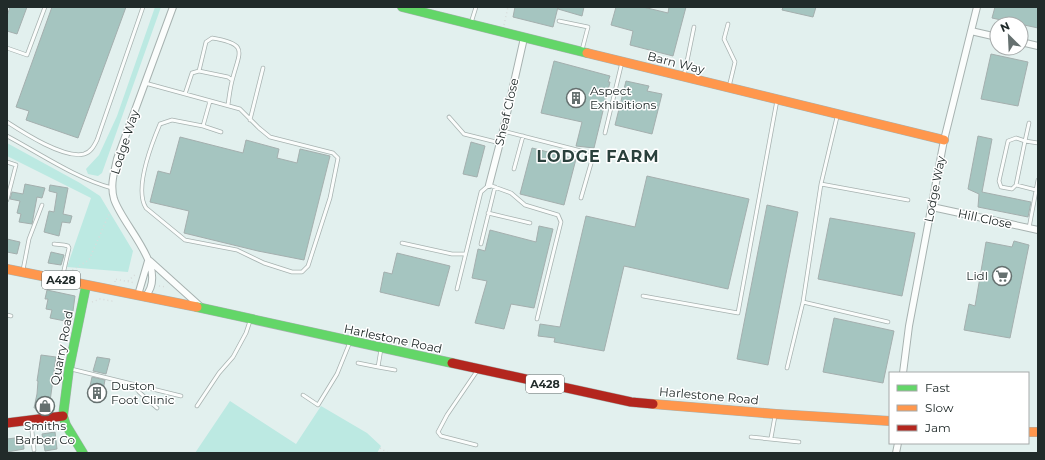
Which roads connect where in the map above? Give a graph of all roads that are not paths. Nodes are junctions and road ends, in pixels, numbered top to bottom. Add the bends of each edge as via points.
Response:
1 (45, 7) edge
2 (143, 7) edge
3 (173, 7) edge
4 (402, 7) edge
5 (476, 7) edge
6 (977, 7) edge
7 (559, 21) dead end
8 (471, 24) junction
9 (728, 24) dead end
10 (694, 27) dead end
11 (971, 31) junction
12 (989, 35) edge
13 (524, 38) junction
14 (7, 48) edge
15 (581, 52) junction
16 (622, 62) junction
17 (263, 68) dead end
18 (199, 71) junction
19 (684, 77) junction
20 (232, 80) junction
21 (145, 84) junction
22 (728, 88) junction
23 (185, 94) junction
24 (777, 100) junction
25 (210, 101) junction
26 (228, 105) junction
27 (838, 114) junction
28 (449, 117) dead end
29 (250, 120) junction
30 (7, 122) edge
31 (1029, 123) dead end
32 (203, 126) junction
33 (503, 131) junction
34 (221, 132) dead end
35 (605, 134) dead end
36 (7, 136) edge
37 (523, 136) junction
38 (944, 140) junction
39 (1026, 140) junction
40 (500, 143) junction
41 (1038, 143) edge
42 (7, 162) edge
43 (514, 169) dead end
44 (1038, 180) edge
45 (821, 184) junction
46 (1016, 185) junction
47 (492, 186) junction
48 (112, 188) junction
49 (1036, 190) junction
50 (581, 198) dead end
51 (7, 200) edge
52 (908, 200) dead end
53 (42, 205) dead end
54 (932, 207) junction
55 (488, 212) junction
56 (530, 223) dead end
57 (1029, 228) junction
58 (1038, 230) edge
59 (402, 243) dead end
60 (54, 244) dead end
61 (481, 244) dead end
62 (465, 254) junction
63 (148, 260) junction
64 (7, 269) edge
65 (23, 272) junction
66 (64, 277) junction
67 (86, 286) junction
68 (457, 289) dead end
69 (142, 296) junction
70 (643, 296) dead end
71 (803, 302) junction
72 (205, 310) junction
73 (537, 319) dead end
74 (251, 320) junction
75 (888, 322) dead end
76 (350, 342) junction
77 (382, 348) junction
78 (358, 363) dead end
79 (378, 367) junction
80 (787, 368) dead end
81 (70, 369) junction
82 (479, 369) junction
83 (395, 370) dead end
84 (903, 372) edge
85 (134, 386) junction
86 (181, 396) dead end
87 (303, 396) dead end
88 (197, 406) dead end
89 (157, 408) dead end
90 (776, 414) junction
91 (63, 416) junction
92 (30, 420) junction
93 (889, 421) edge
94 (7, 423) edge
95 (751, 437) dead end
96 (772, 438) junction
97 (799, 442) dead end
98 (476, 445) dead end
99 (34, 450) dead end
100 (83, 453) edge

1 - 14 lane via 27,55
2 - 30 lane via 93,148 86,153 67,154
3 - 21 street, Lodge Way
4 - 8 main road, Barn Way
5 - 8 lane
6 - 11 street, Lodge Way
7 - 15 lane via 588,28
8 - 13 main road, Barn Way
9 - 22 lane via 724,39 735,62
10 - 19 lane
11 - 12 street
11 - 38 street, Lodge Way
13 - 15 main road, Barn Way
13 - 33 street, Sheaf Close
15 - 16 main road, Barn Way
16 - 19 main road, Barn Way
16 - 35 lane
17 - 29 lane
18 - 20 lane
18 - 20 lane via 206,42 212,38 227,41 235,44 239,51
18 - 23 lane via 192,73
19 - 22 main road, Barn Way
20 - 26 lane
21 - 23 lane
21 - 48 street, Lodge Way via 117,159
22 - 24 main road, Barn Way
23 - 25 lane
24 - 27 main road, Barn Way
24 - 70 lane via 738,313
25 - 26 lane
25 - 32 lane
26 - 29 lane via 240,109
27 - 38 main road, Barn Way
27 - 45 lane
28 - 40 lane via 464,134
29 - 32 lane via 270,138 333,153 338,158 330,198 308,266 302,272 292,272 264,263 236,250 185,240 146,208 142,202 143,178 148,153 160,124 172,120
31 - 39 lane
32 - 34 lane
33 - 37 lane
33 - 40 street, Sheaf Close
36 - 48 lane via 78,175
37 - 43 lane
37 - 50 lane via 585,152 592,160
38 - 54 street, Lodge Way
39 - 41 lane
39 - 46 lane
39 - 46 lane via 1016,138 1008,141 999,181 1001,187 1012,189
40 - 47 street, Sheaf Close
42 - 51 lane via 16,165
44 - 49 lane
45 - 52 lane
45 - 71 lane
46 - 49 lane
47 - 55 lane
47 - 62 lane via 481,192
47 - 73 lane via 511,193 524,205 558,215 561,222
48 - 63 street, Lodge Way via 117,208
49 - 57 lane
53 - 65 lane via 29,239
54 - 57 street, Hill Close
54 - 84 street, Lodge Way via 909,326
55 - 56 lane
55 - 61 lane
57 - 58 street, Hill Close
59 - 62 lane via 452,254
60 - 66 lane via 64,244 69,248
62 - 68 lane
63 - 69 street
63 - 69 street via 152,272 151,286 149,292
63 - 72 street
64 - 65 main road, Harlestone Road / A428
65 - 66 main road, Harlestone Road / A428
66 - 67 main road, Harlestone Road / A428
67 - 69 main road, Harlestone Road / A428
67 - 81 main road, Quarry Road
69 - 72 main road, Harlestone Road / A428
71 - 75 lane
71 - 80 lane
72 - 74 main road, Harlestone Road / A428
74 - 76 main road, Harlestone Road / A428
74 - 88 lane via 233,356 218,373
76 - 77 main road, Harlestone Road / A428
76 - 87 lane via 337,374 318,405
77 - 79 lane
77 - 82 main road, Harlestone Road / A428
78 - 79 lane
79 - 83 lane
81 - 85 lane
81 - 91 main road, Quarry Road
82 - 90 main road, Harlestone Road / A428 via 631,402
82 - 98 lane via 438,432 441,436
85 - 86 lane
85 - 89 lane
90 - 93 main road, Harlestone Road / A428
90 - 96 lane
91 - 92 main road
91 - 100 main road
92 - 94 main road
92 - 99 lane
95 - 96 lane
96 - 97 lane

